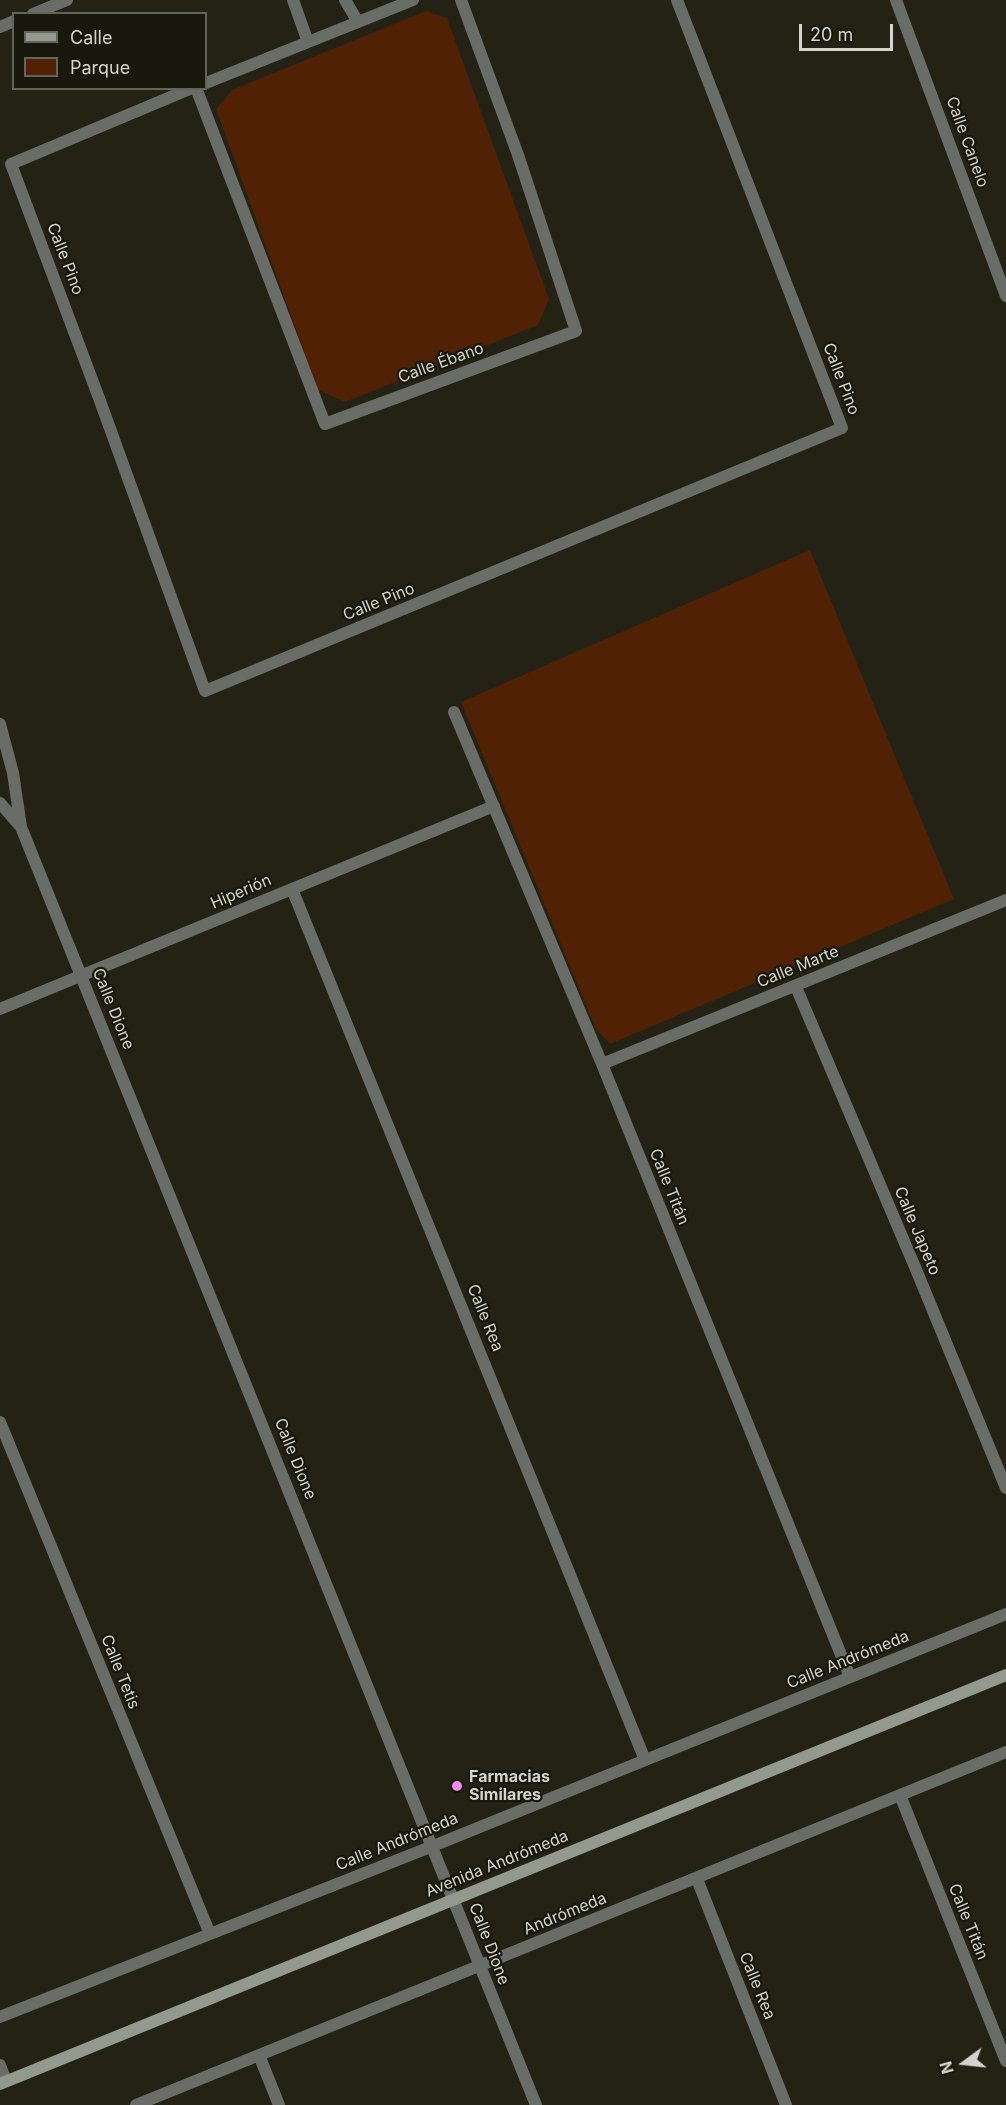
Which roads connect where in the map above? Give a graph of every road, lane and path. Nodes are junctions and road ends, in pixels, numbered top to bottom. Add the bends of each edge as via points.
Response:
1 (67, 0) edge
2 (292, 0) edge
3 (345, 0) edge
4 (413, 0) edge
5 (461, 0) edge
6 (677, 0) edge
7 (896, 0) edge
8 (38, 12) edge
9 (358, 22) junction
10 (308, 42) junction
11 (207, 83) edge
12 (189, 90) edge
13 (195, 90) edge
14 (1006, 296) edge
15 (454, 712) dead end
16 (0, 724) edge
17 (0, 803) edge
18 (494, 806) junction
19 (21, 827) junction
20 (292, 889) junction
21 (1003, 901) edge
22 (1006, 914) edge
23 (82, 976) junction
24 (796, 987) junction
25 (0, 1009) edge
26 (602, 1064) junction
27 (0, 1422) edge
28 (1006, 1488) edge
29 (1006, 1614) edge
30 (1006, 1675) edge
31 (850, 1677) junction
32 (1006, 1752) edge
33 (645, 1760) junction
34 (900, 1795) junction
35 (433, 1846) junction
36 (697, 1879) junction
37 (454, 1899) junction
38 (210, 1934) junction
39 (480, 1967) junction
40 (0, 2017) edge
41 (259, 2055) junction
42 (1006, 2061) edge
43 (0, 2065) edge
44 (3, 2083) edge
45 (136, 2105) edge
46 (279, 2105) edge
47 (536, 2105) edge
48 (786, 2105) edge

1 - 8 street
2 - 10 street
3 - 9 street
4 - 9 street
5 - 13 street, Calle Ébano via 518,154 576,331 325,424
6 - 12 street, Calle Pino via 842,428 205,691 11,164
7 - 14 street, Calle Canelo
9 - 10 street
10 - 11 street
15 - 18 street, Calle Titán
16 - 19 street, Calle Dione
17 - 19 street, Calle Dione
18 - 20 street, Hiperión
18 - 26 street, Calle Titán
19 - 23 street, Calle Dione
20 - 23 street, Hiperión
20 - 33 street, Calle Rea
21 - 22 street
21 - 24 street, Calle Marte
23 - 25 street, Hiperión
23 - 35 street, Calle Dione
24 - 26 street, Calle Marte
24 - 28 street, Calle Japeto
26 - 31 street, Calle Titán
27 - 38 street, Calle Tetis
29 - 31 street, Calle Andrómeda
30 - 37 street, Avenida Andrómeda
31 - 33 street, Calle Andrómeda
32 - 34 street, Andrómeda
33 - 35 street, Calle Andrómeda
34 - 36 street, Andrómeda
34 - 42 street, Calle Titán
35 - 37 street, Calle Dione
35 - 38 street, Calle Andrómeda
36 - 39 street, Andrómeda
36 - 48 street, Calle Rea
37 - 39 street, Calle Dione
37 - 44 street, Avenida Andrómeda
38 - 40 street, Calle Andrómeda
39 - 41 street, Andrómeda
39 - 47 street, Calle Dione
41 - 45 street, Andrómeda
41 - 46 street
43 - 44 street

